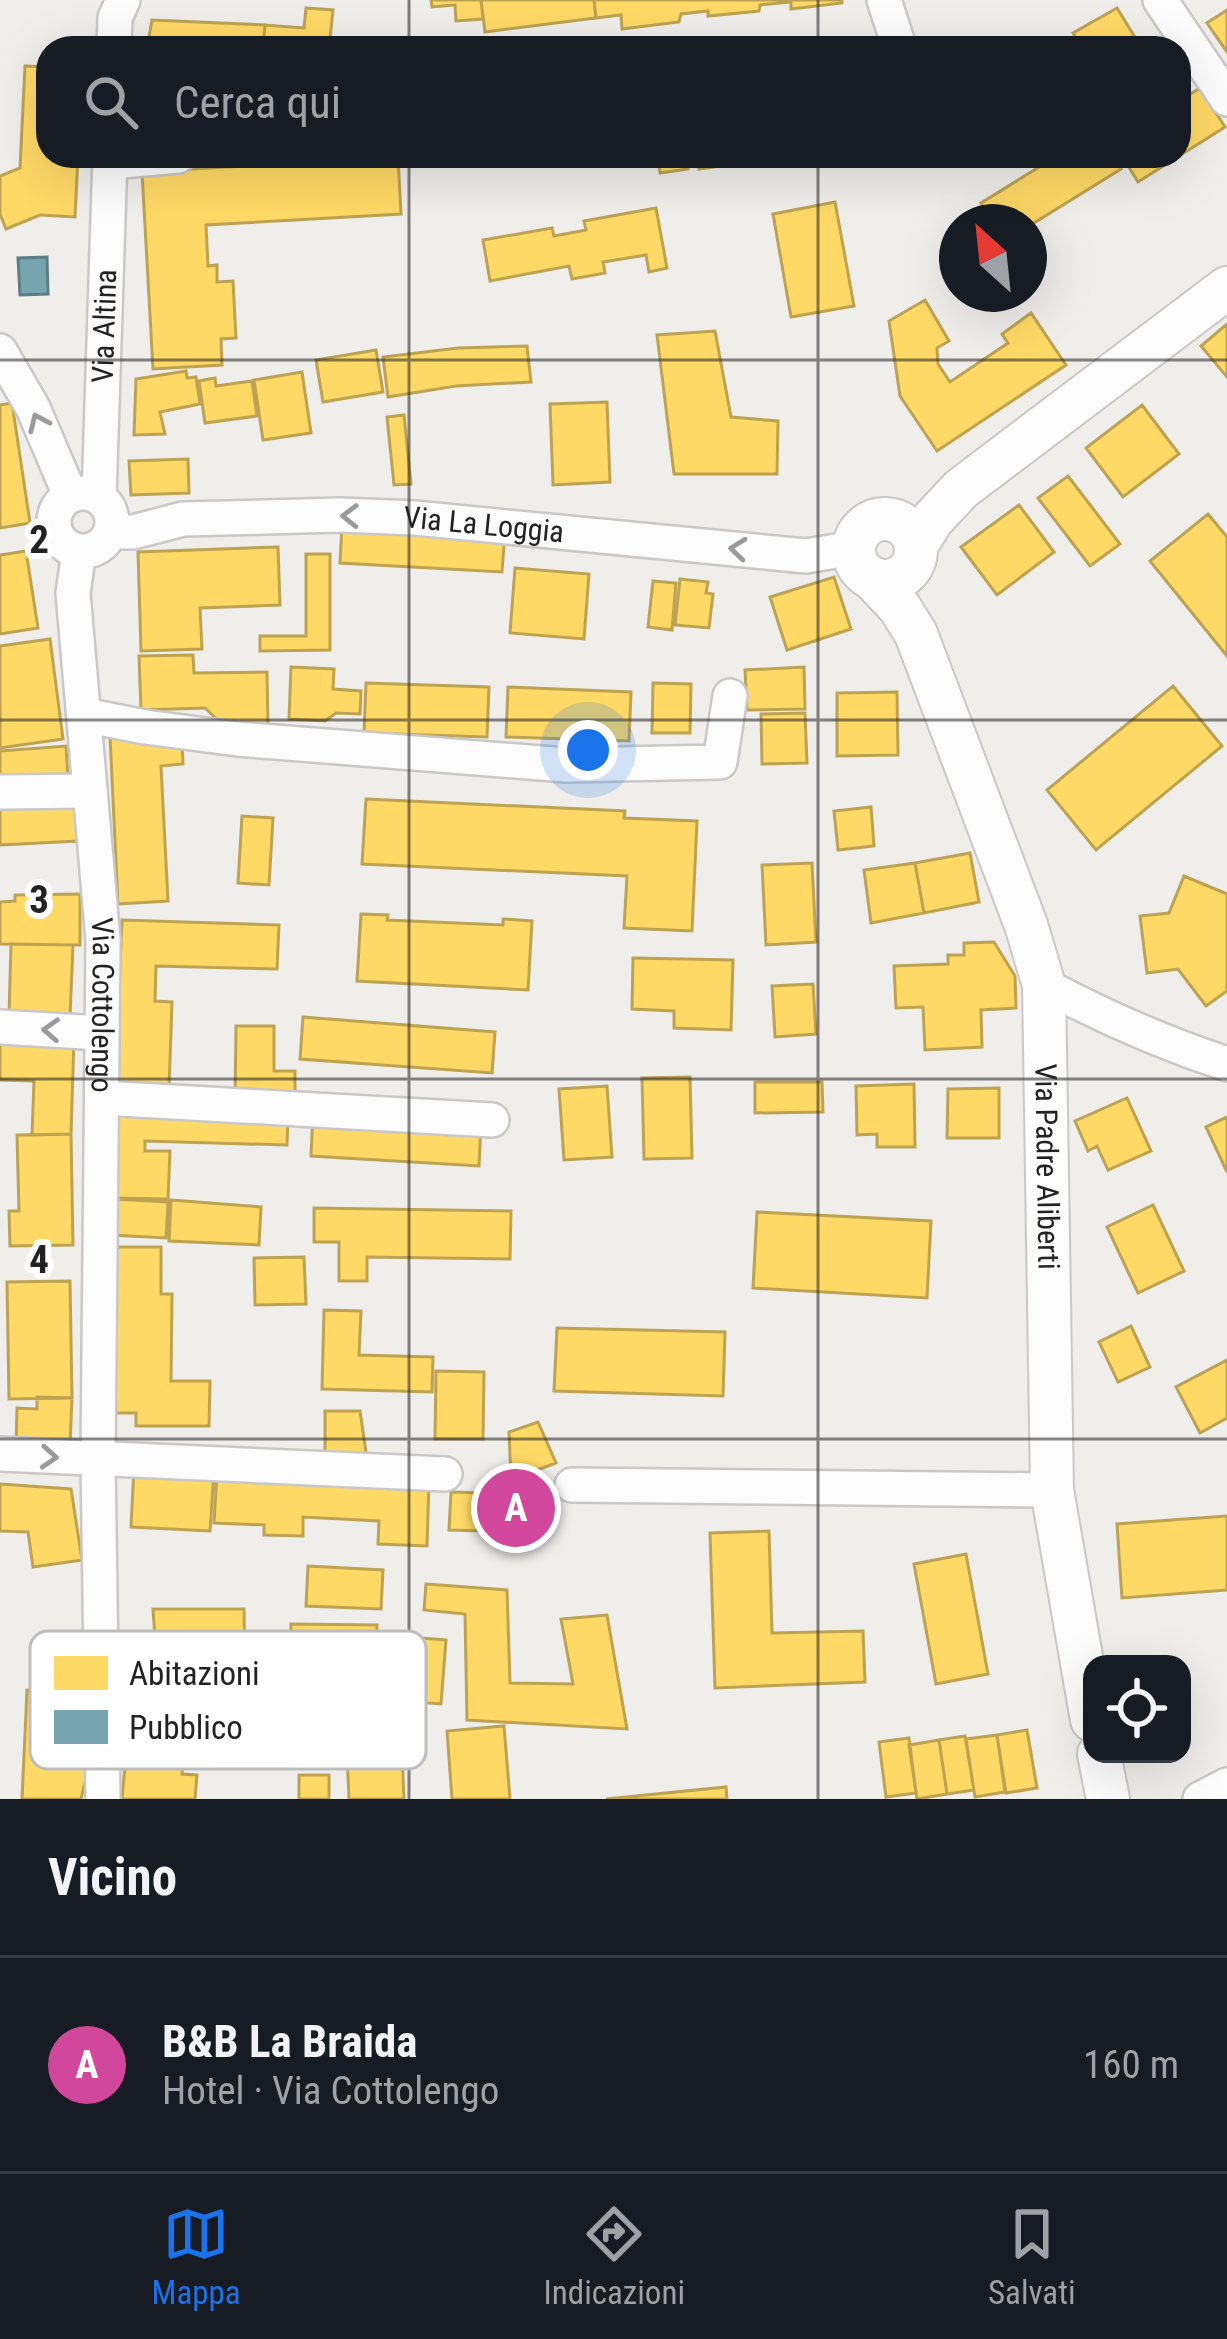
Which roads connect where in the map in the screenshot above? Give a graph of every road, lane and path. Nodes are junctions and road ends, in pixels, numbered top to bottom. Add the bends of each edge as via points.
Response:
1 (123, 0) edge
2 (884, 0) edge
3 (1160, 0) edge
4 (114, 36) edge
5 (896, 36) edge
6 (1184, 36) edge
7 (1191, 46) edge
8 (1227, 99) edge
9 (109, 168) edge
10 (1227, 287) edge
11 (0, 351) edge
12 (85, 496) junction
13 (111, 532) junction
14 (905, 543) junction
15 (79, 551) junction
16 (863, 563) junction
17 (916, 634) junction
18 (730, 697) dead end
19 (84, 715) junction
20 (90, 791) junction
21 (0, 793) edge
22 (1044, 985) junction
23 (0, 1027) edge
24 (101, 1033) junction
25 (1227, 1064) edge
26 (103, 1098) junction
27 (492, 1120) dead end
28 (0, 1454) edge
29 (98, 1460) junction
30 (445, 1474) dead end
31 (572, 1485) dead end
32 (1052, 1490) junction
33 (101, 1631) edge
34 (1083, 1668) edge
35 (1101, 1763) edge
36 (103, 1769) edge
37 (1227, 1785) edge
38 (103, 1799) edge
39 (1108, 1799) edge
40 (1200, 1799) edge

1 - 4 street
2 - 5 street
3 - 6 street
7 - 8 street
9 - 12 street, Via Altina
10 - 14 street via 961,489
12 -> 11 street
12 - 13 street via 110,508
12 - 15 street via 59,505 54,526
13 - 15 street via 95,549
16 -> 13 street, Via La Loggia via 415,518 183,519
14 - 16 street via 908,573 898,578 888,581
14 - 16 street via 869,524 856,539
14 - 17 street, Via Padre Aliberti
15 - 19 street, Via Cottolengo via 73,593
16 - 17 street, Via Padre Aliberti
17 - 22 street, Via Padre Aliberti
18 - 19 street via 720,762 566,765 237,739
19 - 20 street, Via Cottolengo
20 - 21 street
20 - 24 street, Via Cottolengo via 103,940
22 - 25 street via 1149,1037
22 - 32 street, Via Padre Aliberti
24 -> 23 street
24 - 26 street, Via Cottolengo
26 - 27 street
26 - 29 street, Via Cottolengo
28 -> 29 street
29 - 30 street
29 - 33 street, Via Cottolengo
31 - 32 street
32 - 34 street, Via Padre Aliberti
35 - 39 street
36 - 38 street, Via Cottolengo
37 - 40 street

